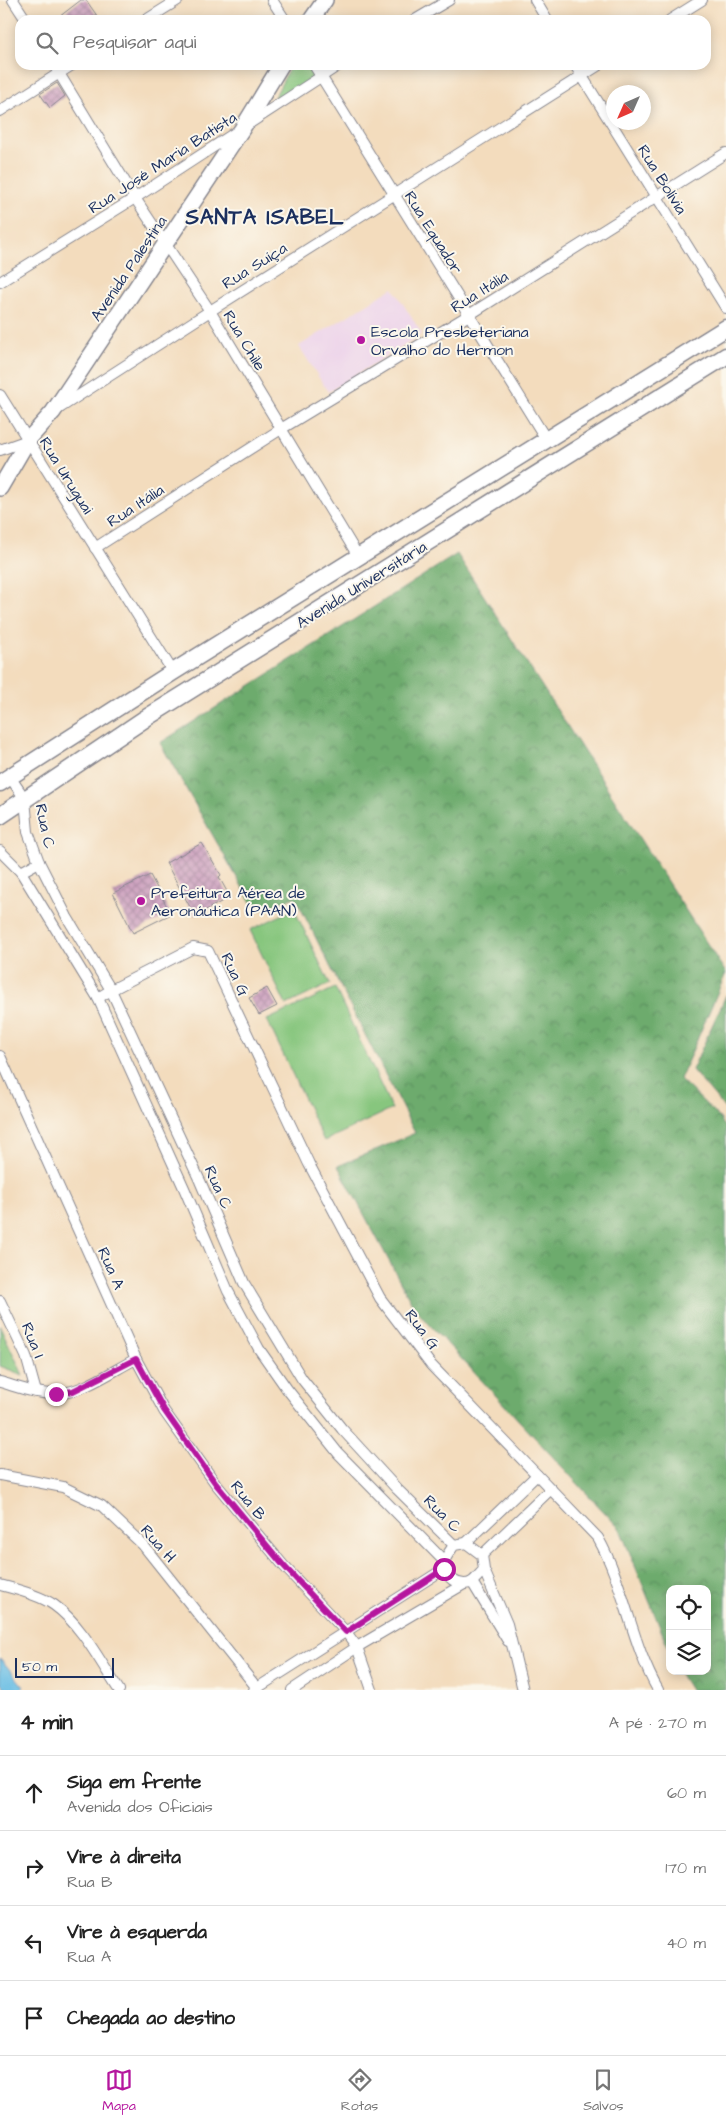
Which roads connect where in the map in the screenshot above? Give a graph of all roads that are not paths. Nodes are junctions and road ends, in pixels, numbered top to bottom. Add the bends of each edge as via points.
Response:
1 (13, 0) edge
2 (178, 0) edge
3 (272, 0) edge
4 (325, 0) edge
5 (449, 0) edge
6 (535, 0) edge
7 (702, 0) edge
8 (23, 15) edge
9 (154, 15) edge
10 (282, 15) edge
11 (314, 15) edge
12 (424, 15) edge
13 (545, 15) edge
14 (678, 15) edge
15 (56, 70) edge
16 (58, 70) edge
17 (278, 70) edge
18 (317, 70) edge
19 (330, 70) edge
20 (578, 70) edge
21 (591, 70) edge
22 (320, 76) junction
23 (582, 76) junction
24 (0, 111) edge
25 (242, 129) junction
26 (726, 153) edge
27 (394, 195) junction
28 (134, 198) junction
29 (657, 198) junction
30 (165, 243) junction
31 (0, 282) edge
32 (726, 308) edge
33 (210, 311) junction
34 (469, 315) junction
35 (726, 328) edge
36 (726, 356) edge
37 (0, 396) edge
38 (53, 412) junction
39 (281, 429) junction
40 (28, 440) junction
41 (546, 440) junction
42 (0, 450) edge
43 (0, 488) edge
44 (95, 548) junction
45 (358, 556) junction
46 (173, 672) junction
47 (48, 752) junction
48 (63, 773) junction
49 (5, 780) edge
50 (25, 799) junction
51 (0, 816) edge
52 (0, 851) edge
53 (39, 862) junction
54 (21, 872) junction
55 (67, 918) junction
56 (54, 924) junction
57 (84, 946) junction
58 (72, 952) junction
59 (111, 990) junction
60 (98, 998) junction
61 (0, 1056) edge
62 (200, 1181) junction
63 (184, 1188) junction
64 (0, 1300) edge
65 (136, 1359) junction
66 (302, 1379) junction
67 (0, 1382) edge
68 (287, 1389) junction
69 (36, 1392) junction
70 (0, 1475) edge
71 (537, 1475) junction
72 (551, 1489) junction
73 (466, 1543) junction
74 (454, 1546) junction
75 (482, 1555) junction
76 (444, 1565) junction
77 (484, 1570) junction
78 (468, 1583) junction
79 (0, 1585) edge
80 (346, 1632) junction
81 (357, 1647) junction
82 (514, 1650) junction
83 (255, 1689) edge
84 (119, 1690) edge
85 (292, 1690) edge
86 (372, 1690) edge
87 (523, 1690) edge
88 (658, 1690) edge

1 - 8 street
2 - 9 street
3 - 10 street
4 - 11 street
5 - 12 street
6 - 13 street
7 - 14 street
15 - 24 street
16 - 28 street, Rua Chile
17 - 25 street, Avenida Palestina
18 - 22 street, Rua Equador
19 - 22 street, Rua José Maria Batista
20 - 23 street, Rua Bolívia
21 - 23 street, Rua Suíça
22 - 25 street, Rua José Maria Batista
22 - 27 street, Rua Equador
23 - 27 street, Rua Suíça
23 - 29 street, Rua Bolívia
25 - 28 street, Rua José Maria Batista
25 - 30 street, Avenida Palestina
26 - 29 street, Rua Itália
27 - 33 street, Rua Suíça
27 - 34 street, Rua Equador
28 - 30 street, Rua Chile
28 - 31 street, Rua José Maria Batista
29 - 32 street, Rua Bolívia
29 - 34 street, Rua Itália
30 - 33 street, Rua Chile
30 - 38 street, Avenida Palestina
33 - 38 street, Rua Suíça
33 - 39 street, Rua Chile
34 - 39 street, Rua Itália
34 - 41 street, Rua Equador
35 - 41 main road, Avenida Universitária
36 - 48 main road, Avenida Universitária
37 - 40 street, Rua Uruguai
38 - 40 street, Avenida Palestina
39 - 44 street, Rua Itália
39 - 45 street, Rua Chile
40 - 42 street
40 - 43 street, Avenida Palestina
40 - 44 street, Rua Uruguai
41 - 45 main road, Avenida Universitária
44 - 46 street, Rua Uruguai
45 - 46 main road, Avenida Universitária
46 - 47 main road, Avenida Universitária
47 - 48 main road
47 - 49 main road, Avenida Universitária
48 - 50 main road, Avenida Universitária
49 - 50 street
50 - 51 main road, Avenida Universitária
50 - 53 street, Rua C via 28,832
52 - 54 street, Rua C
53 - 54 street
53 - 55 street, Rua C
54 - 56 street, Rua C
55 - 56 street
55 - 57 street, Rua C
56 - 58 street, Rua C
57 - 58 street
57 - 59 street, Rua C
58 - 60 street, Rua C
59 - 60 street
59 - 62 street, Rua C
59 - 71 street, Rua G via 193,948 208,951 309,1164 380,1298 431,1365
60 - 63 street, Rua C
61 - 65 street, Rua A
62 - 63 street
62 - 66 street, Rua C via 244,1283
63 - 68 street, Rua C via 228,1291 259,1349
64 - 69 street, Rua I via 26,1356
65 - 69 street via 73,1391 56,1394
65 - 80 street, Rua B via 164,1410 216,1484 283,1565
66 - 68 street
66 - 74 street, Rua C via 342,1429
67 - 69 street
68 - 76 street, Rua C via 338,1453
70 - 83 street, Rua H via 63,1487 102,1506 143,1545
71 - 72 street, Rua G
71 - 73 street
72 - 75 street
72 - 88 street, Rua G via 598,1538 611,1560 637,1641
73 - 74 street
73 - 75 street
74 - 76 street
75 - 77 street
76 - 78 street via 452,1580
76 - 80 street
77 - 78 street
77 - 82 street via 507,1624
78 - 81 street
78 - 82 street
79 - 84 street via 53,1604 74,1624
80 - 81 street, Rua B
80 - 83 street
81 - 85 street
81 - 86 street, Rua B
82 - 87 street

